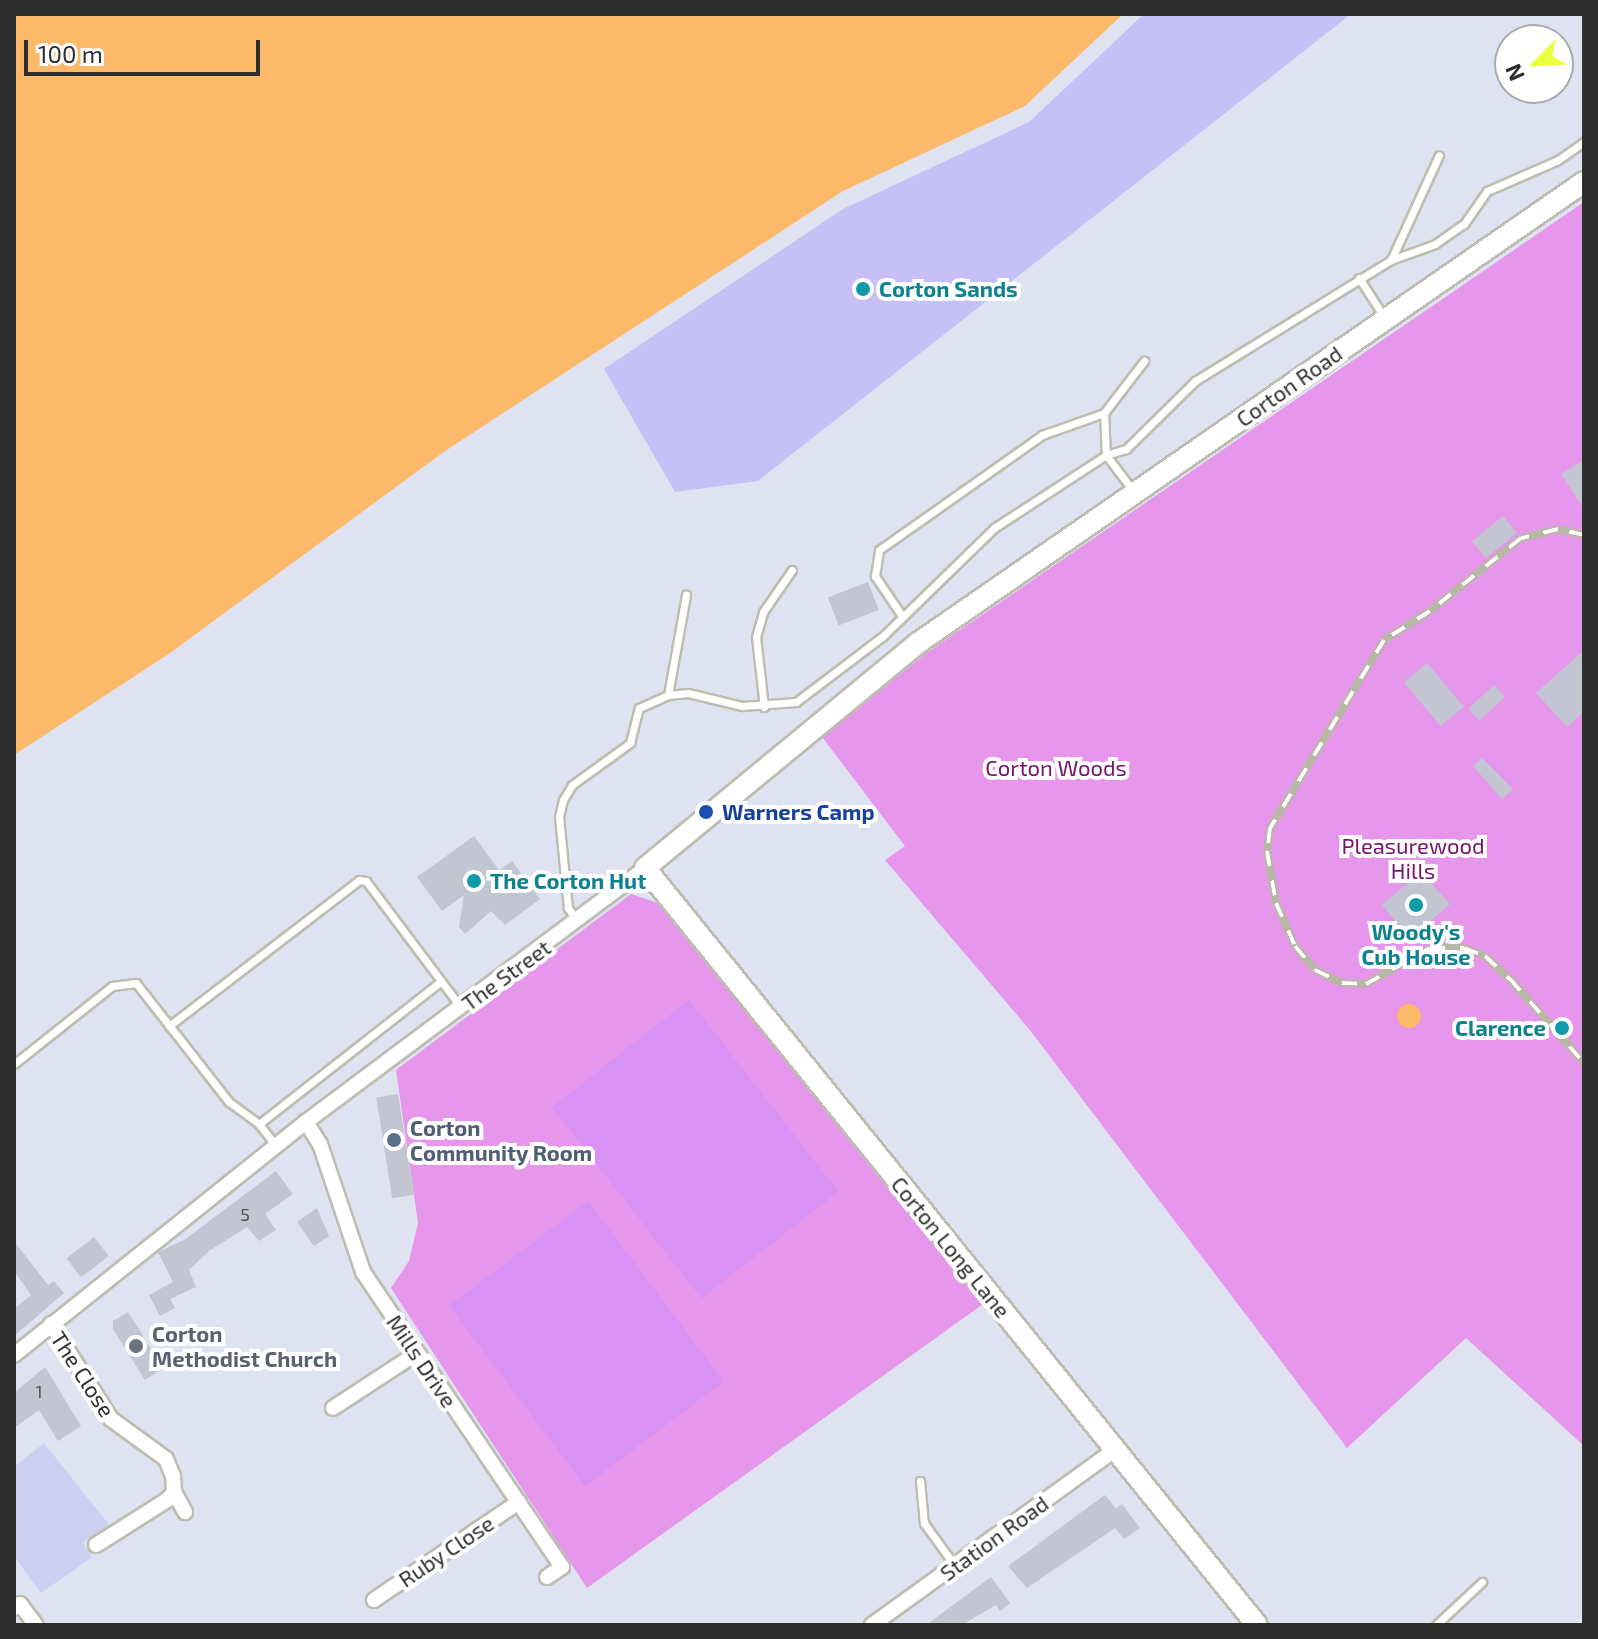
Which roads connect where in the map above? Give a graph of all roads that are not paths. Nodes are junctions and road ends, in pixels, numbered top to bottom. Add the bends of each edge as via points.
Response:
1 (1584, 142) edge
2 (1439, 155) dead end
3 (1584, 182) edge
4 (1391, 260) junction
5 (1359, 278) junction
6 (1385, 320) junction
7 (1144, 361) dead end
8 (1104, 413) junction
9 (1106, 455) junction
10 (1135, 493) junction
11 (792, 570) dead end
12 (994, 590) joint
13 (686, 595) dead end
14 (900, 613) junction
15 (668, 695) junction
16 (764, 707) junction
17 (645, 868) junction
18 (579, 921) junction
19 (440, 982) junction
20 (462, 1008) junction
21 (169, 1026) junction
22 (14, 1064) edge
23 (306, 1122) junction
24 (259, 1124) junction
25 (276, 1146) junction
26 (51, 1324) junction
27 (417, 1353) junction
28 (14, 1355) edge
29 (333, 1408) dead end
30 (1115, 1450) junction
31 (920, 1481) dead end
32 (174, 1492) junction
33 (519, 1502) junction
34 (185, 1512) dead end
35 (96, 1545) dead end
36 (955, 1566) junction
37 (547, 1577) dead end
38 (1482, 1582) dead end
39 (374, 1600) dead end
40 (14, 1608) edge
41 (36, 1625) edge
42 (872, 1625) edge
43 (1257, 1625) edge
44 (1436, 1625) edge

1 - 4 lane via 1558,160 1487,191 1464,224 1435,244
2 - 4 lane
3 - 6 main road, Corton Road
4 - 5 lane
5 - 6 lane
5 - 9 lane via 1195,381 1126,449
6 - 10 main road, Corton Road
7 - 8 lane
8 - 9 lane
8 - 14 lane via 1042,435 879,550 875,576
9 - 10 lane
9 - 14 lane via 994,528
10 - 12 main road, Corton Road
11 - 16 lane via 763,612 756,637
12 - 17 main road, The Street via 918,643
13 - 15 lane
14 - 16 lane via 883,636 796,702
15 - 16 lane via 708,694 742,706
15 - 18 lane via 639,708 630,743 572,785 563,800 559,817 568,908
17 - 18 street, The Street
17 - 30 main road, Corton Long Lane
18 - 20 street, The Street
19 - 20 lane
19 - 21 lane via 366,881 359,880
19 - 24 lane
20 - 23 street, The Street
21 - 22 lane via 136,983 112,986
21 - 24 lane via 229,1102
23 - 25 street, The Street
23 - 27 street, Mills Drive via 320,1144 363,1272
24 - 25 lane
25 - 26 street, The Street
26 - 28 street, The Street
26 - 32 street, The Close via 120,1430 166,1459
27 - 29 street
27 - 33 street, Mills Drive
30 - 36 street, Station Road
30 - 43 main road, Corton Long Lane
31 - 36 lane via 924,1523
32 - 34 street, The Close
32 - 35 street
33 - 37 street, Mills Drive via 562,1567
33 - 39 street, Ruby Close
36 - 42 street, Station Road
38 - 44 lane
40 - 41 street via 20,1604

